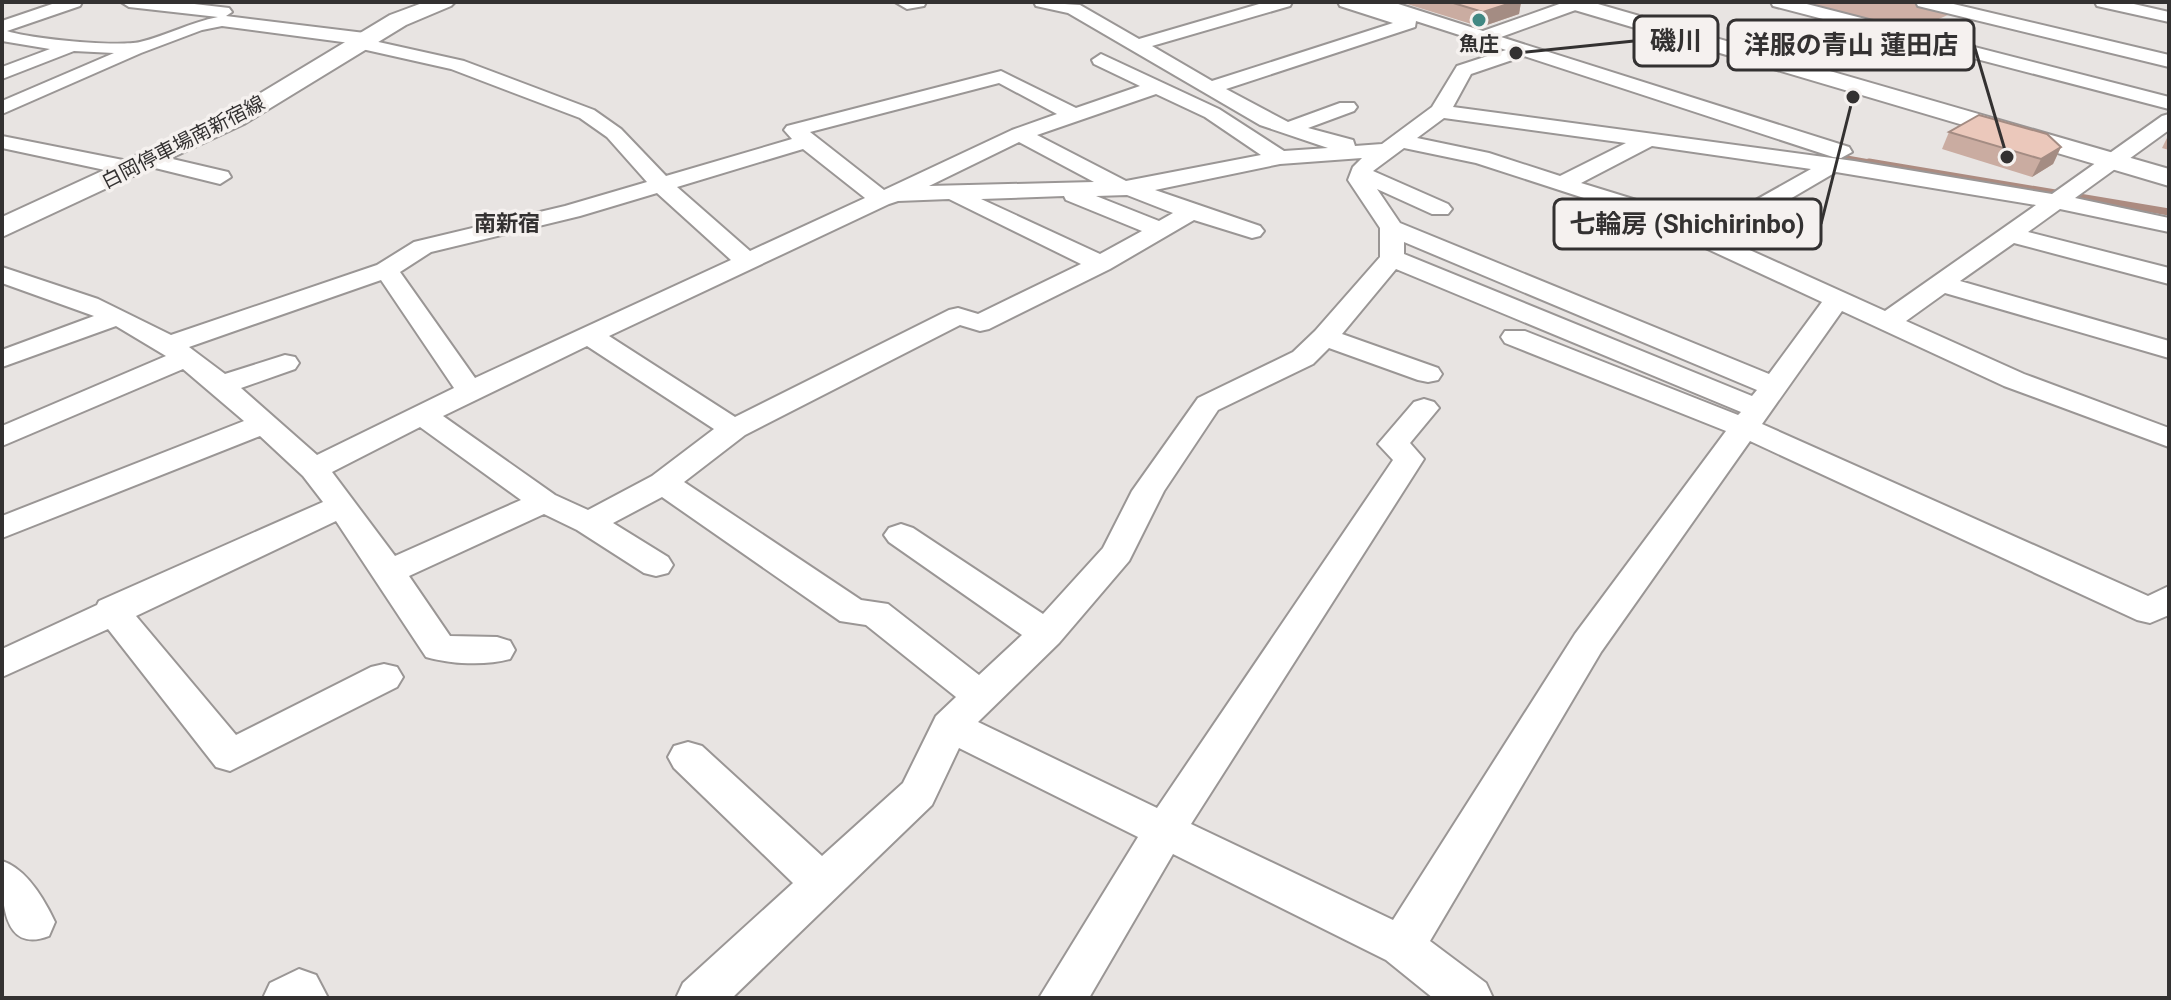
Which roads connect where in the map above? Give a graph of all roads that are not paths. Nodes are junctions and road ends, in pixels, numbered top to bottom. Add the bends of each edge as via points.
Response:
1 (74, 2) edge
2 (129, 2) edge
3 (444, 2) edge
4 (903, 2) edge
5 (918, 2) edge
6 (1042, 2) edge
7 (1101, 2) edge
8 (1284, 2) edge
9 (1346, 2) edge
10 (1375, 2) edge
11 (1779, 2) edge
12 (1924, 2) edge
13 (2016, 2) edge
14 (2103, 2) edge
15 (1577, 3) edge
16 (1956, 7) edge
17 (1074, 9) junction
18 (290, 12) dead end
19 (1995, 13) junction
20 (2168, 16) edge
21 (228, 17) junction
22 (1409, 23) junction
23 (2, 27) edge
24 (2, 35) edge
25 (1912, 36) junction
26 (1483, 37) junction
27 (363, 40) junction
28 (74, 46) junction
29 (1134, 46) junction
30 (140, 48) junction
31 (1516, 52) junction
32 (2169, 55) edge
33 (1101, 60) dead end
34 (2169, 61) edge
35 (2, 73) edge
36 (1157, 87) junction
37 (1213, 87) junction
38 (2169, 103) edge
39 (1347, 107) dead end
40 (2, 108) edge
41 (1440, 111) junction
42 (1072, 114) junction
43 (2169, 120) edge
44 (1290, 128) junction
45 (1019, 134) junction
46 (1650, 139) junction
47 (806, 141) junction
48 (5, 145) edge
49 (1393, 146) junction
50 (2117, 157) junction
51 (1280, 158) junction
52 (142, 165) junction
53 (2169, 166) edge
54 (1843, 167) junction
55 (1361, 174) junction
56 (1900, 176) junction
57 (220, 177) dead end
58 (2169, 178) edge
59 (1565, 182) junction
60 (660, 183) junction
61 (1126, 188) junction
62 (1063, 190) junction
63 (953, 194) junction
64 (888, 197) junction
65 (2055, 201) junction
66 (1440, 209) dead end
67 (1192, 212) junction
68 (2169, 225) edge
69 (2, 228) edge
70 (1392, 228) junction
71 (1161, 230) junction
72 (1252, 231) dead end
73 (2008, 234) junction
74 (1706, 238) junction
75 (1392, 258) junction
76 (746, 260) junction
77 (1101, 264) junction
78 (386, 270) junction
79 (2, 275) edge
80 (2169, 276) edge
81 (1938, 283) junction
82 (1837, 300) junction
83 (116, 317) junction
84 (1889, 321) junction
85 (588, 335) junction
86 (1325, 337) junction
87 (1515, 337) dead end
88 (2169, 350) edge
89 (177, 352) junction
90 (2, 359) edge
91 (285, 363) dead end
92 (219, 386) junction
93 (470, 391) junction
94 (1758, 408) junction
95 (422, 415) junction
96 (264, 424) junction
97 (734, 429) junction
98 (2, 437) edge
99 (2169, 438) edge
100 (314, 469) junction
101 (663, 483) junction
102 (544, 502) junction
103 (342, 506) junction
104 (589, 523) junction
105 (2, 528) edge
106 (901, 535) dead end
107 (656, 565) dead end
108 (389, 572) junction
109 (2169, 598) edge
110 (112, 610) junction
111 (1046, 634) junction
112 (497, 650) dead end
113 (2, 664) edge
114 (384, 677) dead end
115 (981, 697) junction
116 (950, 726) junction
117 (688, 757) dead end
118 (1165, 830) junction
119 (2, 879) edge
120 (822, 883) junction
121 (33, 922) dead end
122 (1402, 946) junction
123 (287, 998) edge
124 (304, 998) edge
125 (700, 998) edge
126 (1063, 998) edge
127 (1469, 998) edge

1 - 23 street
2 - 21 street
3 - 27 main road, 白岡停車場南新宿線
4 - 5 street
6 - 17 street
7 - 17 street
8 - 29 street
9 - 22 street
10 - 26 street
11 - 25 street
12 - 16 street
13 - 19 street
14 - 20 street
15 - 26 street
15 - 50 main road
16 - 19 street
16 - 25 street
16 - 34 street
17 - 29 street
18 - 21 street via 245,7
19 - 32 street
21 - 27 street
21 - 30 street
22 - 31 street
22 - 37 street
24 - 28 street
25 - 38 street
26 - 31 street
27 - 52 main road, 白岡停車場南新宿線 via 235,119
27 - 60 street via 457,65 587,114 614,133
28 - 30 street
28 - 35 street
29 - 37 street
30 - 40 street
31 - 41 street via 1464,70
31 - 54 street
31 - 56 street via 1852,156
33 - 36 street
36 - 42 street
36 - 51 street via 1212,113
37 - 44 street via 1267,121
39 - 44 street
41 - 46 street
41 - 49 street
42 - 45 street
42 - 47 street via 1001,77 794,130
43 - 50 street
44 - 49 street via 1324,141
45 - 61 street
45 - 64 street
46 - 54 street
46 - 59 street
47 - 60 street
47 - 64 street
48 - 52 street
49 - 51 street
49 - 55 street
49 - 59 street via 1481,158
50 - 53 main road
50 - 58 main road
50 - 65 street
51 - 61 street
52 - 57 street
52 - 69 main road, 白岡停車場南新宿線
54 - 56 street
54 - 74 street
55 - 66 street
55 - 70 street via 1359,180
56 - 65 street
59 - 74 street
60 - 76 street
60 - 78 street via 572,211 423,247
61 - 62 street
61 - 67 street
62 - 63 street
62 - 71 street
63 - 64 street
63 - 77 street
64 - 76 street
65 - 68 street
65 - 73 street
67 - 71 street
67 - 72 street
70 - 75 street
70 - 94 street
71 - 77 street
73 - 80 street
73 - 81 street
74 - 82 street
75 - 86 street
75 - 94 street
76 - 85 street
77 - 97 street via 980,323 958,316
78 - 89 street
78 - 93 street
79 - 83 street
81 - 84 street
81 - 88 street
82 - 84 street
82 - 94 street
83 - 89 street
83 - 90 street
84 - 99 street via 2014,380
85 - 93 street
85 - 97 street
86 - 111 street via 1303,358 1208,404 1148,491 1117,553
86 - 118 street via 1426,391 1393,444 1409,459
87 - 94 street
89 - 92 street
89 - 98 street
91 - 92 street
92 - 96 street
93 - 95 street
94 - 109 street via 1782,443 2150,611
94 - 122 street via 1588,643
95 - 100 street
95 - 102 street
96 - 100 street
96 - 105 street
97 - 101 street
100 - 103 street
101 - 104 street
101 - 115 street via 853,612 875,613
102 - 104 street
102 - 108 street
103 - 108 street
103 - 110 street
104 - 107 street
106 - 111 street
108 - 112 street via 439,648
110 - 113 street
110 - 114 street via 230,756
111 - 115 street
115 - 116 street
116 - 118 street
116 - 120 street via 918,794
117 - 120 street
118 - 122 street
118 - 126 street
119 - 121 street
120 - 125 street
122 - 127 street
123 - 124 street via 299,990

